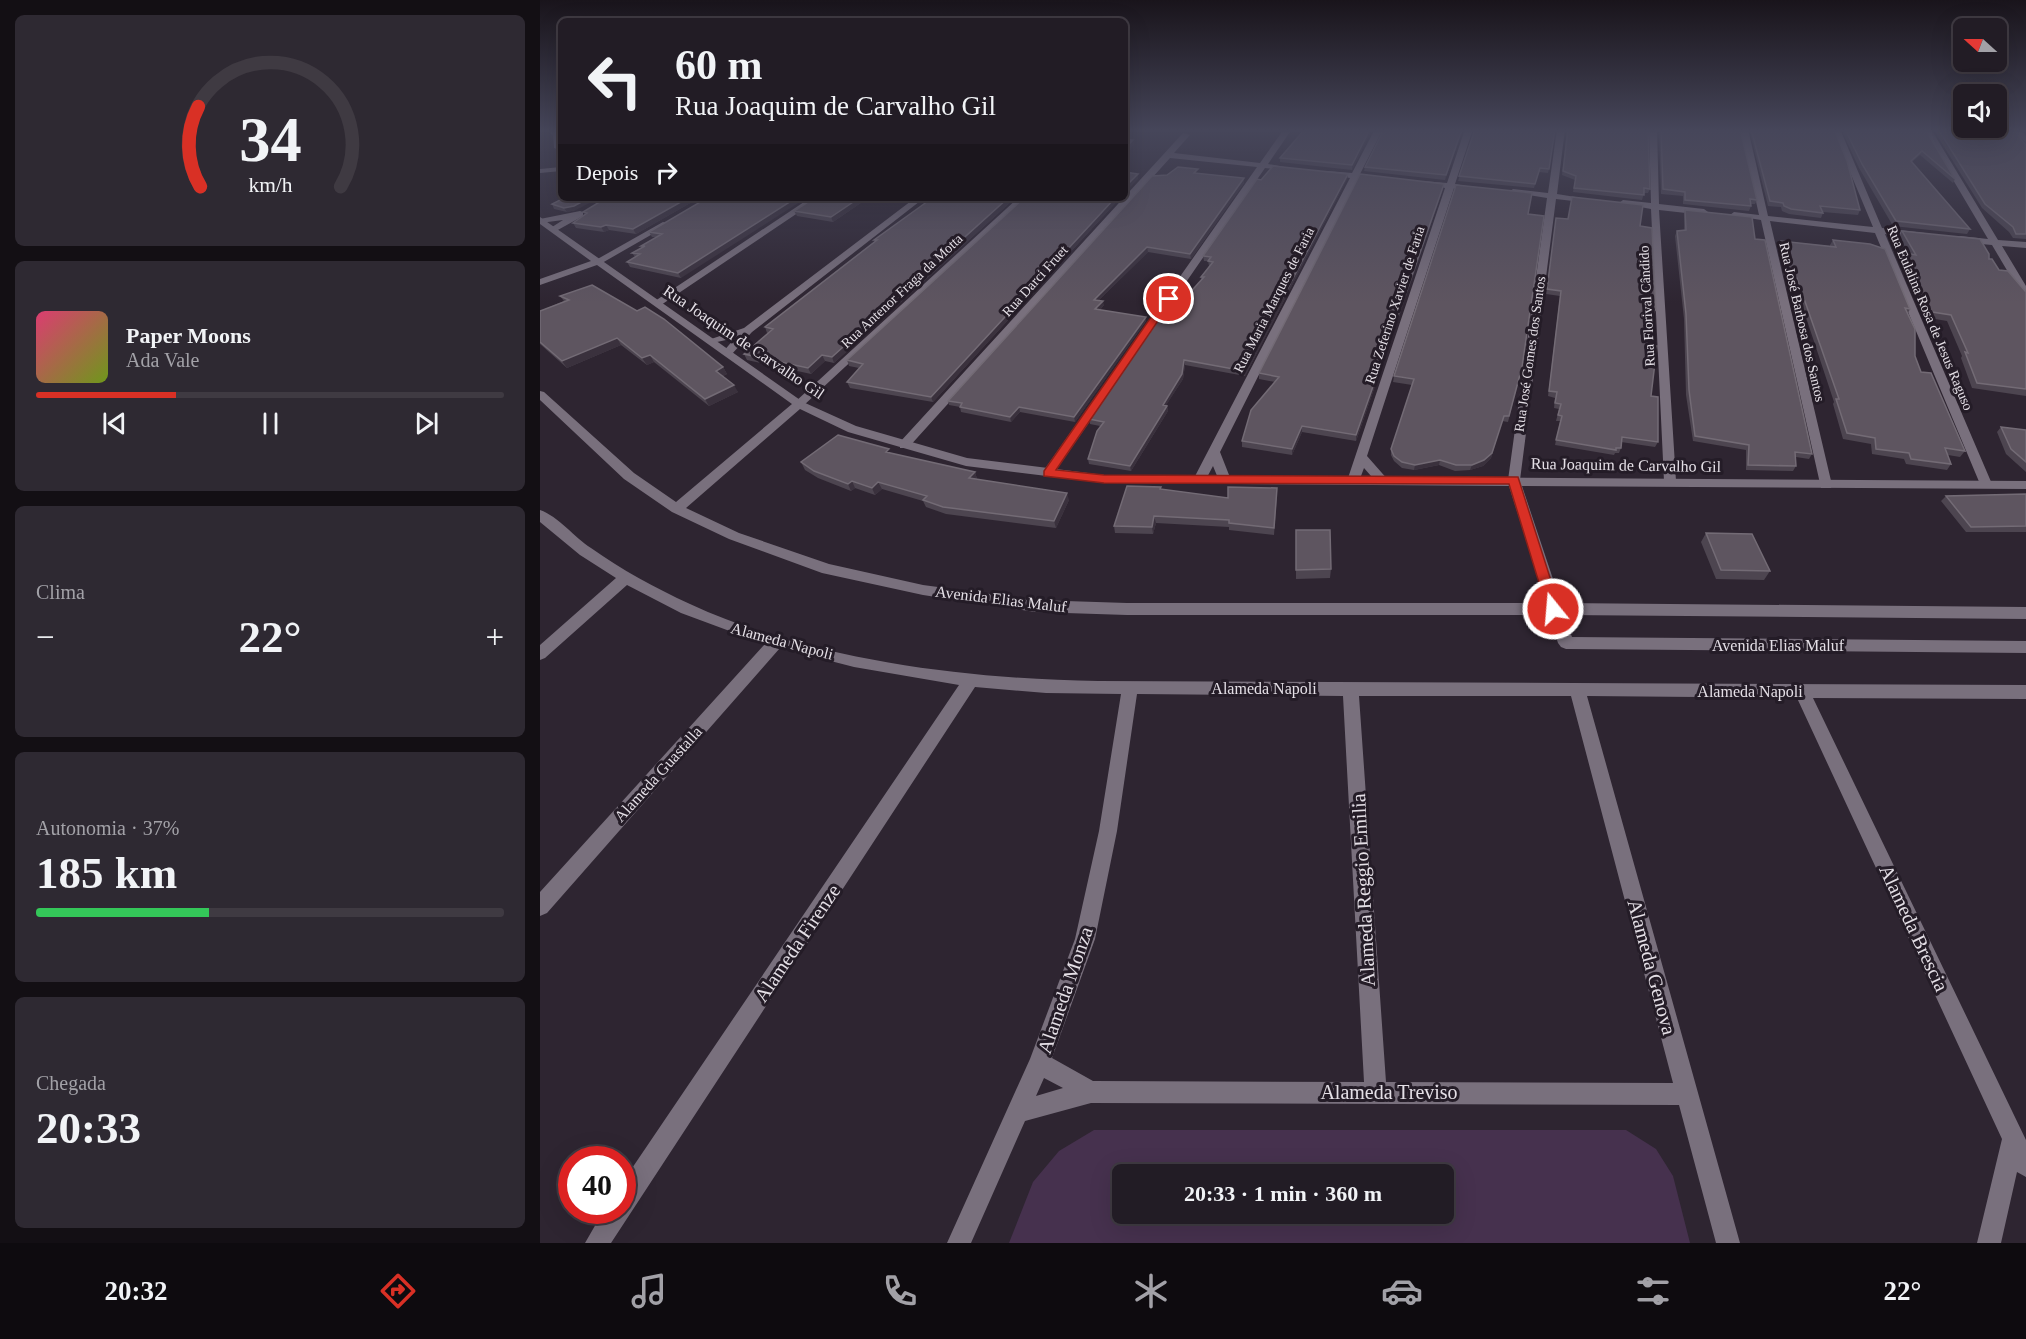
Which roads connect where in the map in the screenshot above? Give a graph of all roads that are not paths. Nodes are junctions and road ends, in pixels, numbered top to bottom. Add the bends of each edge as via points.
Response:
1 (1246, 187) edge
2 (1348, 187) edge
3 (1449, 187) edge
4 (1460, 187) edge
5 (1552, 187) edge
6 (1654, 187) edge
7 (1756, 187) edge
8 (1860, 187) edge
9 (1961, 187) edge
10 (1483, 189) edge
11 (1506, 191) edge
12 (1551, 196) junction
13 (811, 201) edge
14 (916, 201) edge
15 (1020, 201) edge
16 (1125, 201) edge
17 (1597, 201) edge
18 (1608, 202) edge
19 (1655, 207) junction
20 (590, 209) edge
21 (680, 216) edge
22 (1763, 219) junction
23 (545, 223) edge
24 (1878, 230) junction
25 (1936, 236) edge
26 (1947, 237) edge
27 (1994, 242) junction
28 (2026, 245) edge
29 (598, 261) junction
30 (540, 282) edge
31 (2026, 294) edge
32 (657, 303) junction
33 (748, 330) junction
34 (712, 342) junction
35 (727, 353) junction
36 (540, 394) edge
37 (799, 404) junction
38 (904, 445) junction
39 (1214, 452) junction
40 (1361, 457) junction
41 (1048, 473) junction
42 (1199, 480) junction
43 (1225, 480) junction
44 (1514, 480) junction
45 (1383, 481) junction
46 (1670, 481) junction
47 (1353, 482) junction
48 (1986, 484) junction
49 (1826, 485) junction
50 (2026, 485) edge
51 (677, 509) junction
52 (540, 515) edge
53 (624, 579) junction
54 (1553, 609) junction
55 (2026, 613) edge
56 (776, 642) junction
57 (2026, 646) edge
58 (540, 654) edge
59 (971, 680) junction
60 (1130, 687) junction
61 (1351, 689) junction
62 (1577, 690) junction
63 (1802, 691) junction
64 (2026, 693) edge
65 (540, 906) edge
66 (1039, 1063) junction
67 (1091, 1092) junction
68 (1376, 1092) junction
69 (1686, 1094) junction
70 (1017, 1112) junction
71 (2013, 1139) junction
72 (2026, 1165) edge
73 (636, 1184) edge
74 (610, 1224) edge
75 (597, 1243) edge
76 (959, 1243) edge
77 (1728, 1243) edge
78 (1989, 1243) edge

1 - 41 street
2 - 39 street, Rua Maria Marques de Faria
3 - 40 street, Rua Zeferino Xavier de Faria
4 - 10 street
5 - 12 street, Rua José Gomes dos Santos
6 - 19 street, Rua Florival Cândido
7 - 22 street, Rua José Barbosa dos Santos
8 - 24 street, Rua Eulalina Rosa de Jesus Raguso
9 - 27 street
11 - 12 street
12 - 17 street
12 - 44 street, Rua José Gomes dos Santos
13 - 32 street
14 - 33 street
15 - 37 street, Rua Antenor Fraga da Motta
16 - 38 street, Rua Darci Fruet
18 - 19 street
19 - 22 street
19 - 46 street, Rua Florival Cândido
20 - 23 street
21 - 29 street
22 - 24 street
22 - 49 street, Rua José Barbosa dos Santos
23 - 29 street, Rua Joaquim de Carvalho Gil
24 - 25 street
24 - 48 street, Rua Eulalina Rosa de Jesus Raguso
26 - 27 street
27 - 28 street
27 - 31 street
29 - 30 street
29 - 32 street, Rua Joaquim de Carvalho Gil
32 - 34 street, Rua Joaquim de Carvalho Gil
33 - 34 street
33 - 35 street
34 - 35 street, Rua Joaquim de Carvalho Gil
35 - 37 street, Rua Joaquim de Carvalho Gil
36 - 51 street, Avenida Elias Maluf via 629,476
37 - 38 street, Rua Joaquim de Carvalho Gil via 852,429
37 - 51 street, Rua Antenor Fraga da Motta
38 - 41 street, Rua Joaquim de Carvalho Gil via 966,462
39 - 42 street, Rua Maria Marques de Faria
39 - 43 street
40 - 45 street
40 - 47 street, Rua Zeferino Xavier de Faria
41 - 42 street, Rua Joaquim de Carvalho Gil via 1104,479
42 - 43 street, Rua Joaquim de Carvalho Gil
43 - 47 street, Rua Joaquim de Carvalho Gil
44 - 45 street, Rua Joaquim de Carvalho Gil
44 - 46 street, Rua Joaquim de Carvalho Gil
44 - 54 street, Rua José Gomes dos Santos
45 - 47 street, Rua Joaquim de Carvalho Gil
46 - 49 street, Rua Joaquim de Carvalho Gil
48 - 49 street, Rua Joaquim de Carvalho Gil
48 - 50 street, Rua Joaquim de Carvalho Gil
51 - 54 street, Avenida Elias Maluf via 734,536 827,569 923,590 1035,606
52 - 53 street, Alameda Napoli
53 - 56 street, Alameda Napoli via 724,624
53 - 58 street
54 - 55 street, Avenida Elias Maluf
54 - 57 street, Avenida Elias Maluf via 1566,643
56 - 59 street, Alameda Napoli
56 - 65 street, Alameda Guastalla
59 - 60 street, Alameda Napoli
59 - 73 street, Alameda Firenze
60 - 61 street, Alameda Napoli
60 - 66 street, Alameda Monza via 1108,831 1085,939
61 - 62 street, Alameda Napoli
61 - 68 street, Alameda Reggio Emilia
62 - 63 street, Alameda Napoli
62 - 69 street, Alameda Genova
63 - 64 street, Alameda Napoli
63 - 71 street, Alameda Brescia
66 - 67 street, Alameda Treviso
66 - 70 street, Alameda Monza
67 - 68 street, Alameda Treviso
67 - 70 street, Alameda Treviso
68 - 69 street, Alameda Treviso
69 - 77 street, Alameda Genova
70 - 76 street, Alameda Monza
71 - 72 street, Alameda Brescia
71 - 78 street
74 - 75 street

